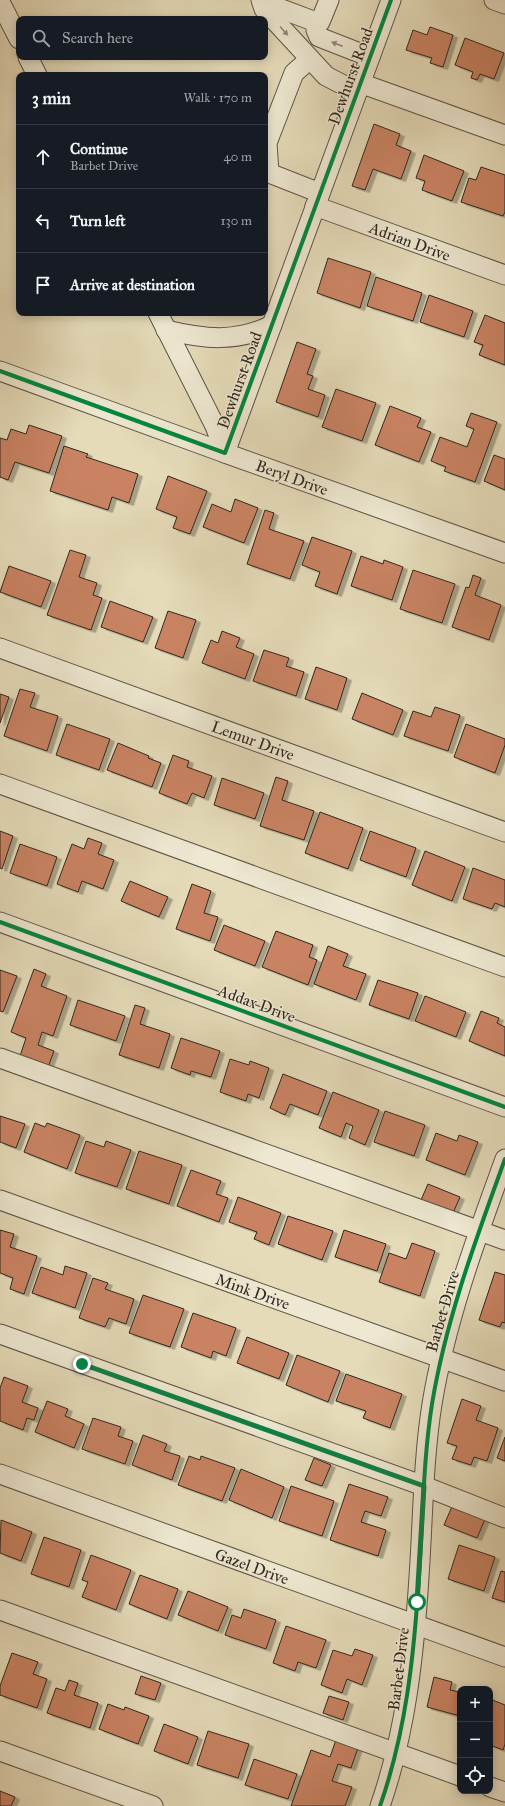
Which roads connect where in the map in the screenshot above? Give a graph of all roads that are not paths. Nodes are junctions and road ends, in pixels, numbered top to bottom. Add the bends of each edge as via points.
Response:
1 (263, 0) edge
2 (329, 0) edge
3 (391, 0) edge
4 (494, 0) edge
5 (0, 2) edge
6 (505, 4) edge
7 (316, 22) junction
8 (16, 33) edge
9 (370, 57) junction
10 (310, 59) junction
11 (30, 60) edge
12 (36, 72) edge
13 (359, 87) junction
14 (505, 135) edge
15 (268, 141) edge
16 (268, 158) edge
17 (318, 200) junction
18 (505, 275) edge
19 (159, 316) edge
20 (272, 325) junction
21 (166, 330) junction
22 (0, 371) edge
23 (225, 453) junction
24 (505, 553) edge
25 (0, 648) edge
26 (0, 784) edge
27 (505, 832) edge
28 (0, 922) edge
29 (505, 966) edge
30 (0, 1058) edge
31 (505, 1107) edge
32 (505, 1159) edge
33 (0, 1200) edge
34 (479, 1231) junction
35 (505, 1240) edge
36 (0, 1334) edge
37 (440, 1358) junction
38 (505, 1382) edge
39 (0, 1474) edge
40 (424, 1486) junction
41 (505, 1518) edge
42 (0, 1610) edge
43 (415, 1625) junction
44 (505, 1657) edge
45 (0, 1751) edge
46 (396, 1753) junction
47 (457, 1775) edge
48 (493, 1788) edge
49 (505, 1792) edge
50 (153, 1806) edge
51 (380, 1806) edge

1 - 7 street
1 -> 10 street via 264,9
2 - 7 street via 320,22
3 - 9 street, Dewhurst Road
4 - 6 street
5 - 8 street
9 -> 7 street via 319,37
9 - 13 street, Dewhurst Road
10 - 13 street via 326,76
10 - 15 street, Adrian Drive via 294,73
11 - 12 street
13 - 14 street
13 - 17 street, Dewhurst Road
16 - 17 street, Adrian Drive via 269,173
17 - 18 street, Adrian Drive
17 - 20 street, Dewhurst Road
19 - 21 street
20 - 21 street via 258,332 211,339
20 - 23 street, Dewhurst Road
21 - 23 street via 215,426
22 - 23 street, Dewhurst Road
23 - 24 street, Beryl Drive
25 - 27 street, Lemur Drive
26 - 29 street
28 - 31 street, Addax Drive
30 - 34 street
32 - 34 street, Barbet Drive
33 - 37 street, Mink Drive
34 - 35 street
34 - 37 street, Barbet Drive
36 - 40 street
37 - 38 street, Mink Drive
37 - 40 street, Barbet Drive via 432,1405
39 - 43 street, Gazel Drive
40 - 41 street
40 - 43 street, Barbet Drive
42 - 46 street
43 - 44 street, Gazel Drive
43 - 46 street, Barbet Drive via 403,1728
45 - 50 street
46 - 47 street
46 - 51 street, Barbet Drive
48 - 49 street

